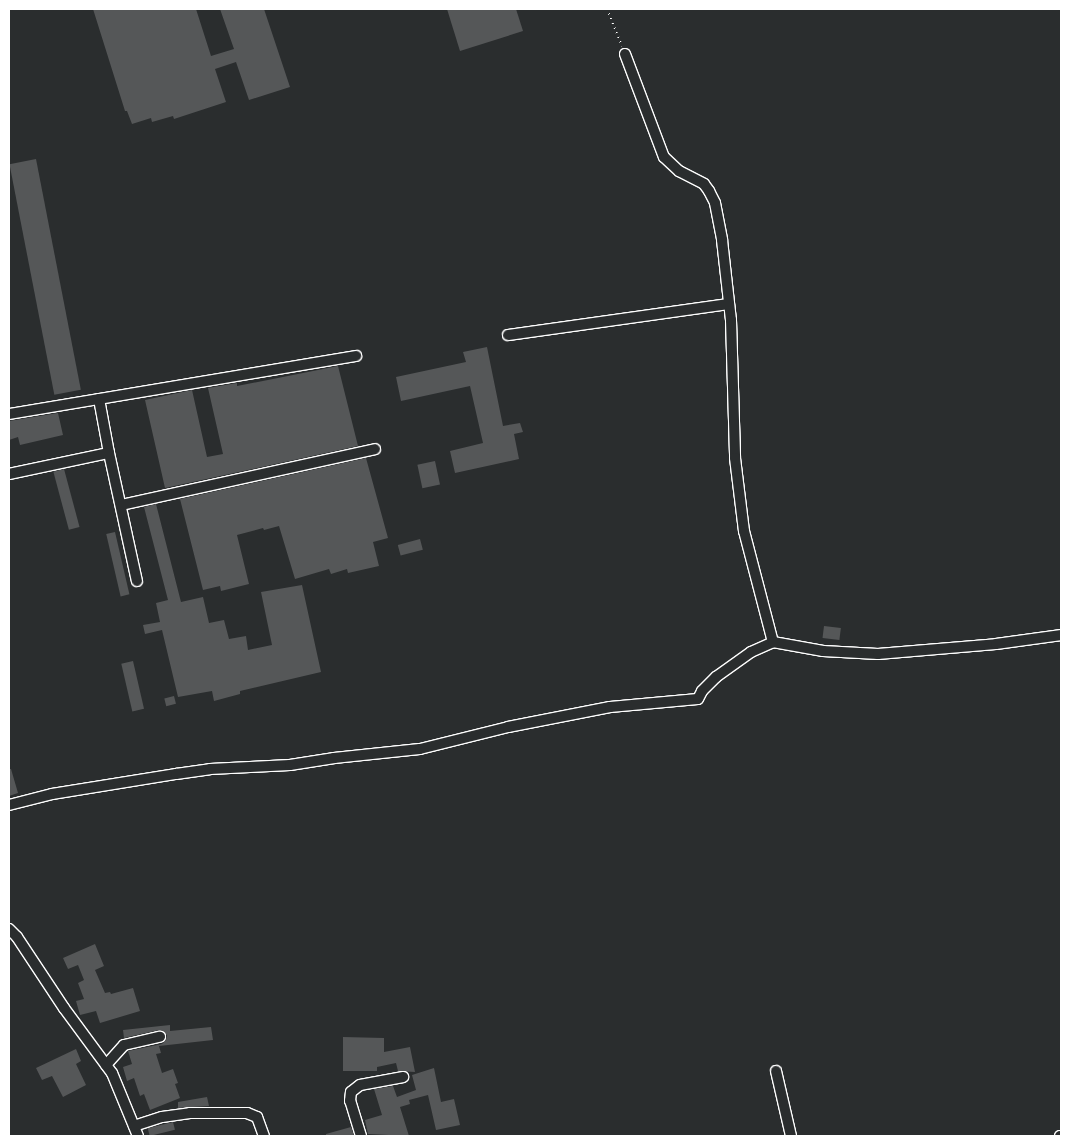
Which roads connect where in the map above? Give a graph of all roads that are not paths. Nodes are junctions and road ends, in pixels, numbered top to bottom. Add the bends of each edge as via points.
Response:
1 (625, 54) road end
2 (729, 304) junction
3 (508, 335) dead end
4 (356, 356) dead end
5 (99, 399) junction
6 (9, 414) edge
7 (375, 449) dead end
8 (109, 453) junction
9 (9, 474) edge
10 (121, 505) junction
11 (137, 581) dead end
12 (1061, 635) edge
13 (773, 642) junction
14 (9, 804) edge
15 (9, 930) edge
16 (160, 1037) dead end
17 (106, 1064) junction
18 (776, 1071) dead end
19 (403, 1077) dead end
20 (134, 1126) junction
21 (138, 1136) edge
22 (264, 1136) edge
23 (361, 1136) edge
24 (791, 1136) edge

1 - 2 street via 664,157 679,171 704,184 712,196 722,240
2 - 3 street
2 - 13 street via 734,366 735,458 744,531
4 - 5 street
5 - 6 street
5 - 8 street
7 - 10 street
8 - 9 street
8 - 10 street
10 - 11 street
12 - 13 street via 878,654 823,651
13 - 14 street via 751,652 716,677 698,699 610,707 490,730 420,749 290,765 210,769
15 - 17 street
16 - 17 street via 124,1045
17 - 20 street
18 - 24 street
19 - 23 street via 360,1085 351,1092 350,1101
20 - 21 street
20 - 22 street via 170,1115 247,1113 257,1117

